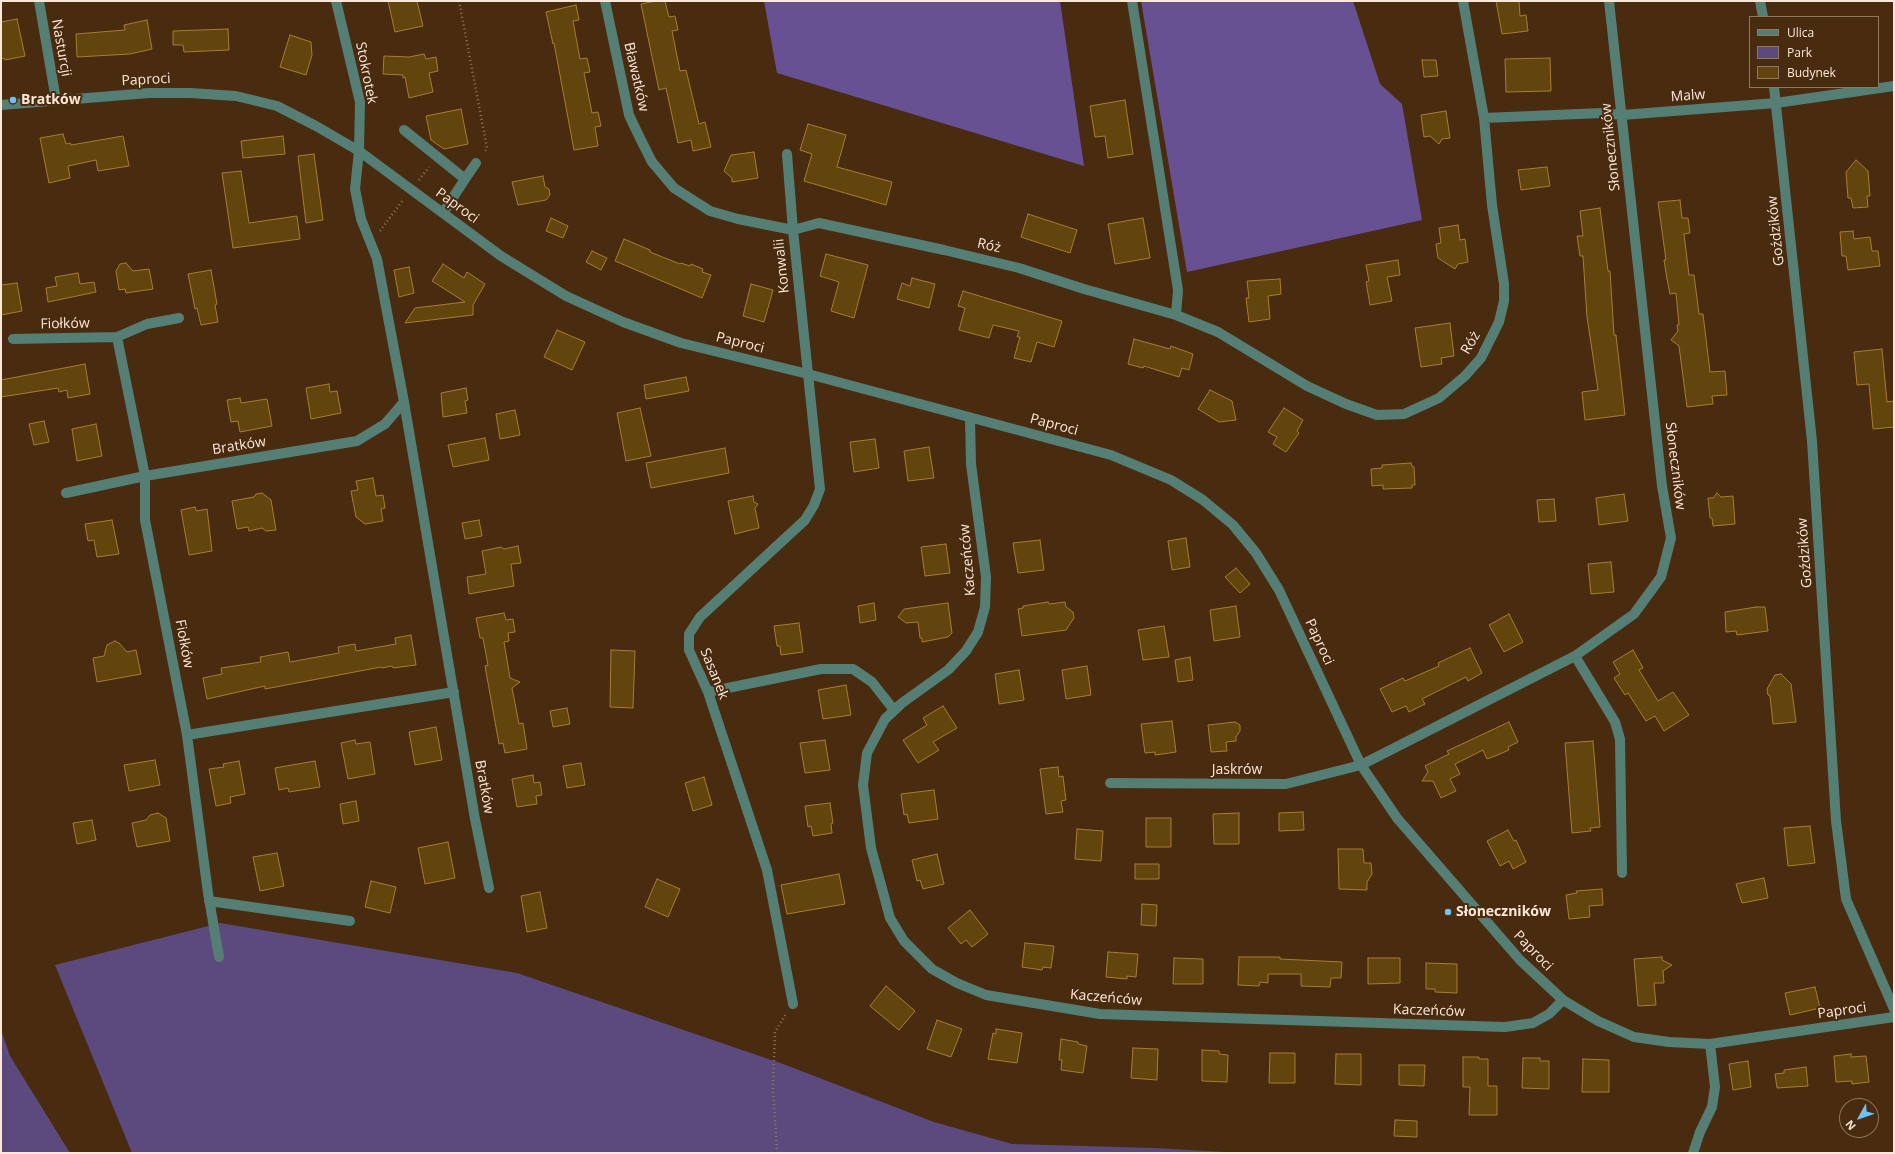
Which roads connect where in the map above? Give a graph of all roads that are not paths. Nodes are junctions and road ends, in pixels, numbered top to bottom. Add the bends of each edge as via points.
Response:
1 (39, 1) edge
2 (336, 1) edge
3 (605, 1) edge
4 (1132, 1) edge
5 (1463, 1) edge
6 (1609, 1) edge
7 (1760, 1) edge
8 (1763, 16) edge
9 (1894, 86) edge
10 (1774, 88) edge
11 (56, 100) junction
12 (1776, 103) junction
13 (1, 105) edge
14 (1622, 115) junction
15 (1484, 118) junction
16 (404, 130) dead end
17 (359, 151) junction
18 (787, 154) dead end
19 (476, 163) road end
20 (465, 179) junction
21 (442, 213) junction
22 (792, 230) junction
23 (1176, 315) junction
24 (179, 318) dead end
25 (117, 337) junction
26 (13, 339) dead end
27 (808, 374) junction
28 (404, 402) junction
29 (970, 418) junction
30 (146, 476) junction
31 (66, 494) dead end
32 (1575, 656) junction
33 (454, 692) junction
34 (708, 692) junction
35 (894, 710) junction
36 (188, 735) junction
37 (1361, 765) junction
38 (1110, 783) dead end
39 (1622, 873) dead end
40 (490, 888) dead end
41 (209, 901) junction
42 (350, 921) dead end
43 (219, 957) dead end
44 (1563, 1000) junction
45 (793, 1004) road end
46 (1894, 1009) edge
47 (1894, 1018) edge
48 (1710, 1044) junction
49 (1693, 1153) edge

1 - 11 street, Nasturcji
2 - 17 street, Stokrotek via 360,102
3 - 22 street, Bławatków via 629,115 652,162 674,188 710,211
4 - 23 street via 1178,290
5 - 15 street, Róż
6 - 14 street, Słoneczników
7 - 8 street
9 - 12 street, Malw
10 - 12 street, Goździków
11 - 13 street, Paproci
11 - 17 street, Paproci via 156,93 236,96 277,106
12 - 14 street, Malw
12 - 46 street, Goździków via 1812,441 1836,821 1846,899
14 - 15 street, Malw via 1602,113
14 - 32 street, Słoneczników via 1662,486 1671,538 1661,577 1634,614
15 - 23 street, Róż via 1504,301 1499,322 1481,358 1439,398 1404,414 1378,416 1307,386 1218,332
16 - 20 street
17 - 21 street, Paproci
17 - 28 street, Bratków via 355,189 361,219 377,259
18 - 22 street, Konwalii
19 - 20 street
20 - 21 street
21 - 27 street, Paproci via 501,256 559,292 623,322 681,343
22 - 23 street, Róż via 819,223 944,250 1019,268
22 - 27 street, Konwalii
24 - 25 street, Fiołków via 147,324
25 - 26 street, Fiołków
25 - 30 street, Fiołków
27 - 29 street, Paproci
27 - 34 street, Sasanek via 820,488 805,520 700,617 689,634 689,650
28 - 30 street, Bratków via 385,424 357,441
28 - 33 street, Bratków
29 - 35 street, Kaczeńców via 971,464 986,577 985,607 978,632 966,651 948,670
29 - 37 street, Paproci via 1118,458 1171,480 1203,500 1233,525 1256,553 1279,590
30 - 31 street, Bratków
30 - 36 street, Fiołków via 145,520
32 - 37 street, Słoneczników
32 - 39 street via 1615,722 1620,739
33 - 36 street
33 - 40 street, Bratków via 475,819
34 - 35 street via 821,669 853,669 872,682
34 - 45 street, Sasanek via 766,870
35 - 44 street, Kaczeńców via 885,719 867,753 863,785 871,848 890,918 904,941 932,969 957,983 986,995 1100,1014 1505,1027 1533,1023 1549,1014
36 - 41 street, Fiołków
37 - 38 street, Jaskrów via 1286,784
37 - 44 street, Paproci via 1397,818 1447,878 1520,960
41 - 42 street
41 - 43 street, Fiołków
44 - 48 street, Paproci via 1598,1021 1634,1037
47 - 48 street, Paproci
48 - 49 street via 1715,1087 1712,1107

